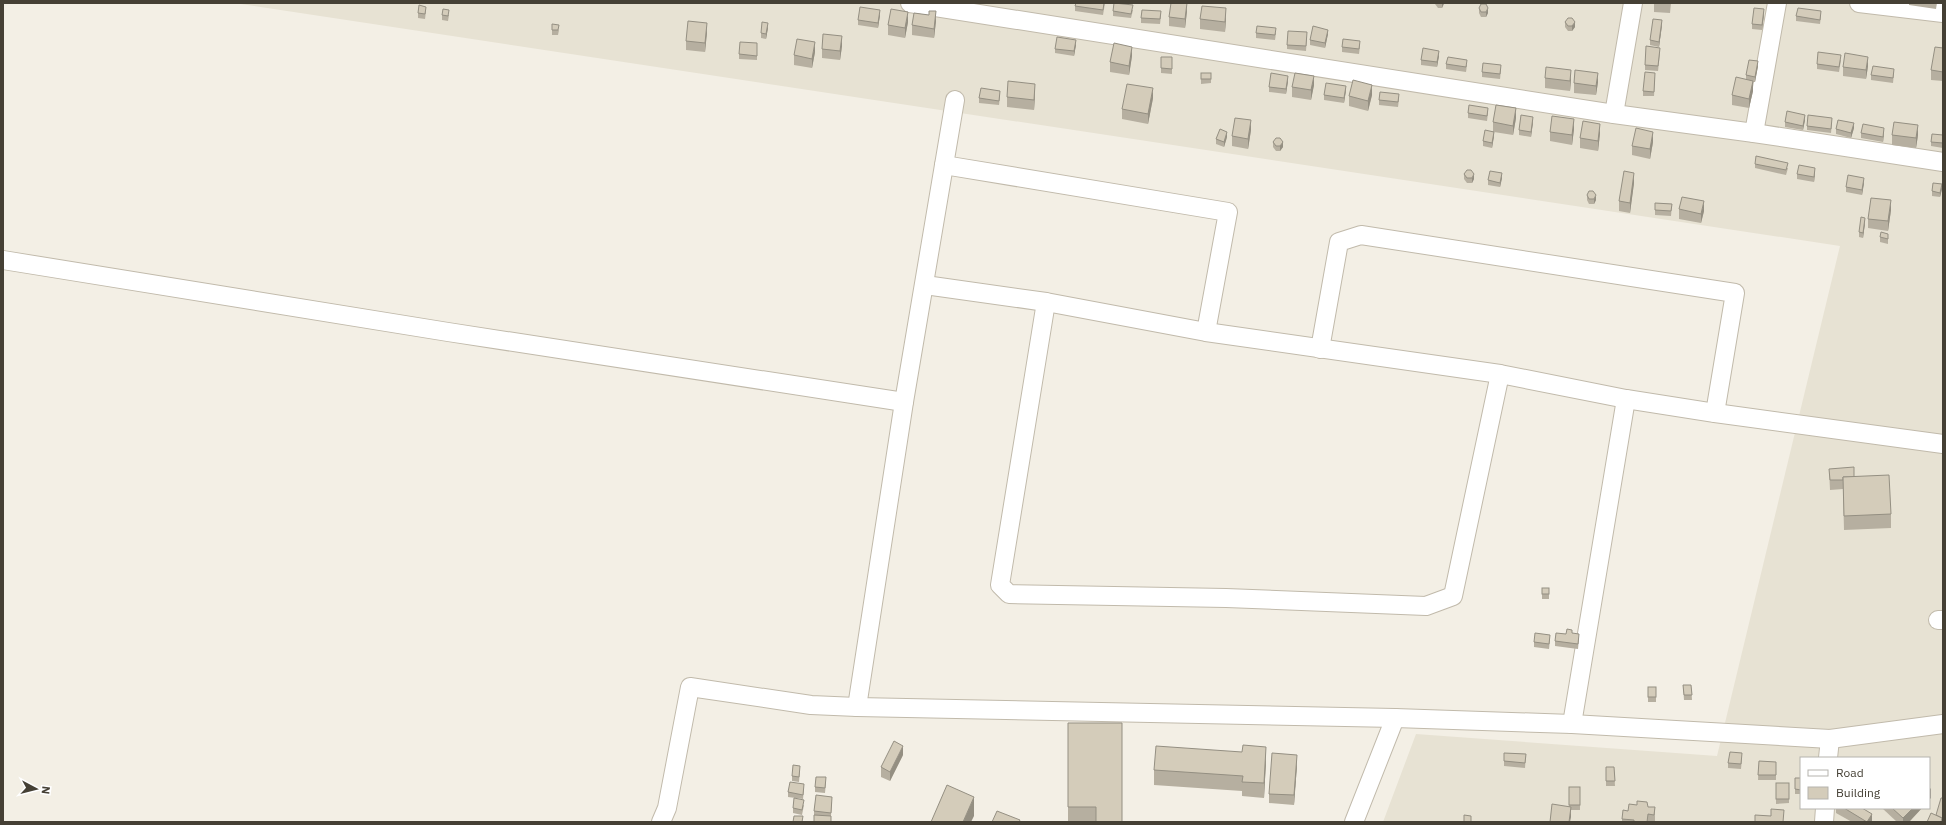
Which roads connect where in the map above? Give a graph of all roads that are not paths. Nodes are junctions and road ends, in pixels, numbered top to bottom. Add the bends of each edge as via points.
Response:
1 (910, 3) edge
2 (1633, 3) edge
3 (1777, 3) edge
4 (1859, 3) edge
5 (1943, 13) edge
6 (955, 100) dead end
7 (1614, 114) junction
8 (1754, 133) junction
9 (1943, 162) edge
10 (944, 165) junction
11 (3, 260) edge
12 (925, 285) junction
13 (1046, 302) junction
14 (1206, 332) junction
15 (1320, 349) junction
16 (1500, 374) junction
17 (1626, 399) junction
18 (904, 402) junction
19 (1715, 413) junction
20 (1943, 444) edge
21 (857, 708) junction
22 (1395, 718) junction
23 (1572, 724) junction
24 (1943, 724) edge
25 (1830, 739) junction
26 (1828, 757) edge
27 (1825, 809) edge
28 (661, 822) edge
29 (1354, 822) edge
30 (1824, 822) edge

1 - 7 street
2 - 7 street
3 - 8 street
4 - 5 street
6 - 10 street
7 - 8 street
8 - 9 street
10 - 12 street
10 - 14 street via 1228,212
11 - 18 street
12 - 13 street
12 - 18 street
13 - 14 street
13 - 16 street via 1000,585 1009,594 1226,598 1426,606 1453,596
14 - 15 street
15 - 16 street
15 - 19 street via 1339,242 1361,235 1734,293
16 - 17 street
17 - 19 street
17 - 23 street
18 - 21 street
19 - 20 street
21 - 22 street
21 - 28 street via 811,705 690,687
22 - 23 street
22 - 29 street
23 - 25 street
24 - 25 street
25 - 26 street
27 - 30 street

